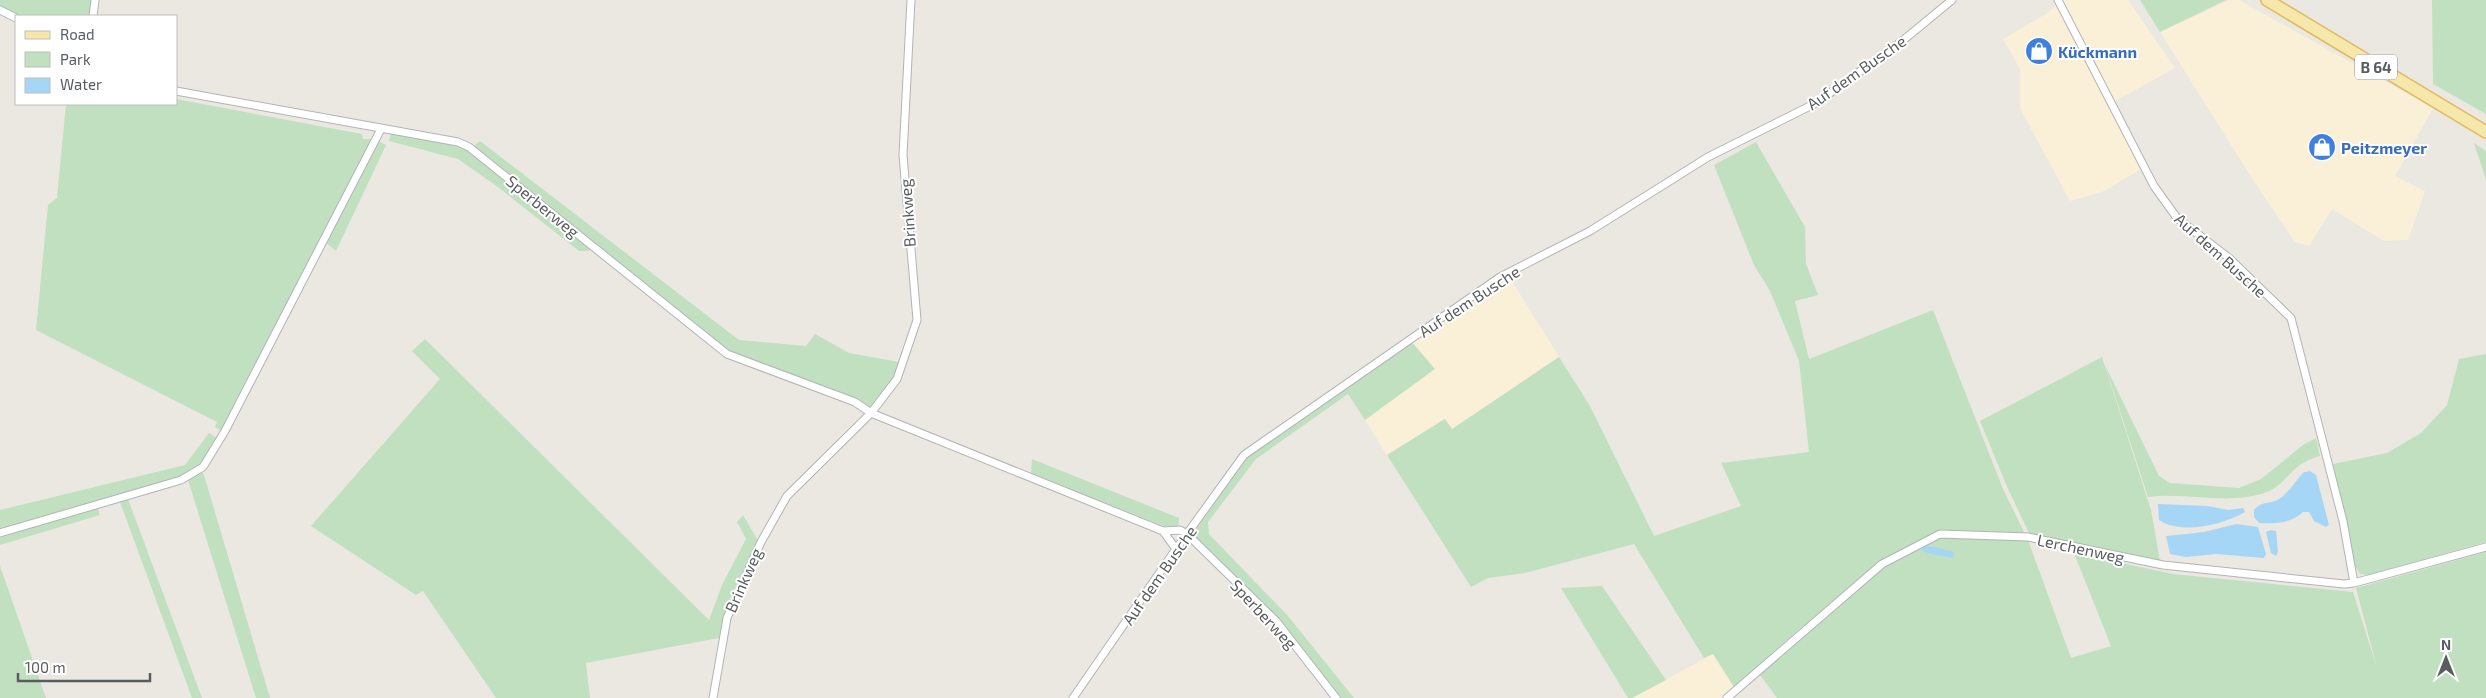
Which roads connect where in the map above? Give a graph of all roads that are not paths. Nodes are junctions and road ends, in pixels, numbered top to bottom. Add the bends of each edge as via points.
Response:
1 (95, 0) edge
2 (911, 0) edge
3 (1952, 0) edge
4 (2058, 0) edge
5 (2267, 0) edge
6 (0, 10) edge
7 (93, 15) edge
8 (15, 18) edge
9 (178, 91) edge
10 (381, 129) junction
11 (2486, 132) edge
12 (871, 414) junction
13 (1163, 531) junction
14 (0, 533) edge
15 (1187, 534) junction
16 (2486, 546) edge
17 (1176, 549) junction
18 (2354, 583) junction
19 (713, 698) edge
20 (1074, 698) edge
21 (1336, 698) edge
22 (1727, 698) edge

1 - 7 street
2 - 12 street, Brinkweg via 903,155 917,320 897,379
3 - 15 street, Auf dem Busche via 1816,103 1708,157 1590,231 1500,277 1349,380 1244,455
4 - 18 street, Auf dem Busche via 2154,186 2177,218 2229,258 2291,318 2343,521
5 - 11 main road, B 64
6 - 8 street
9 - 10 street, Sperberweg
10 - 12 street, Sperberweg via 458,142 469,147 727,354 855,402
10 - 14 street via 225,432 203,467 181,480
12 - 13 street
12 - 19 street, Brinkweg via 787,496 760,542 726,618
13 - 15 street via 1180,530
13 - 17 street
15 - 17 street, Auf dem Busche
15 - 21 street, Sperberweg via 1276,621
16 - 18 street, Lerchenweg
17 - 20 street, Auf dem Busche
18 - 22 street, Lerchenweg via 2163,565 2028,537 1940,534 1882,564

